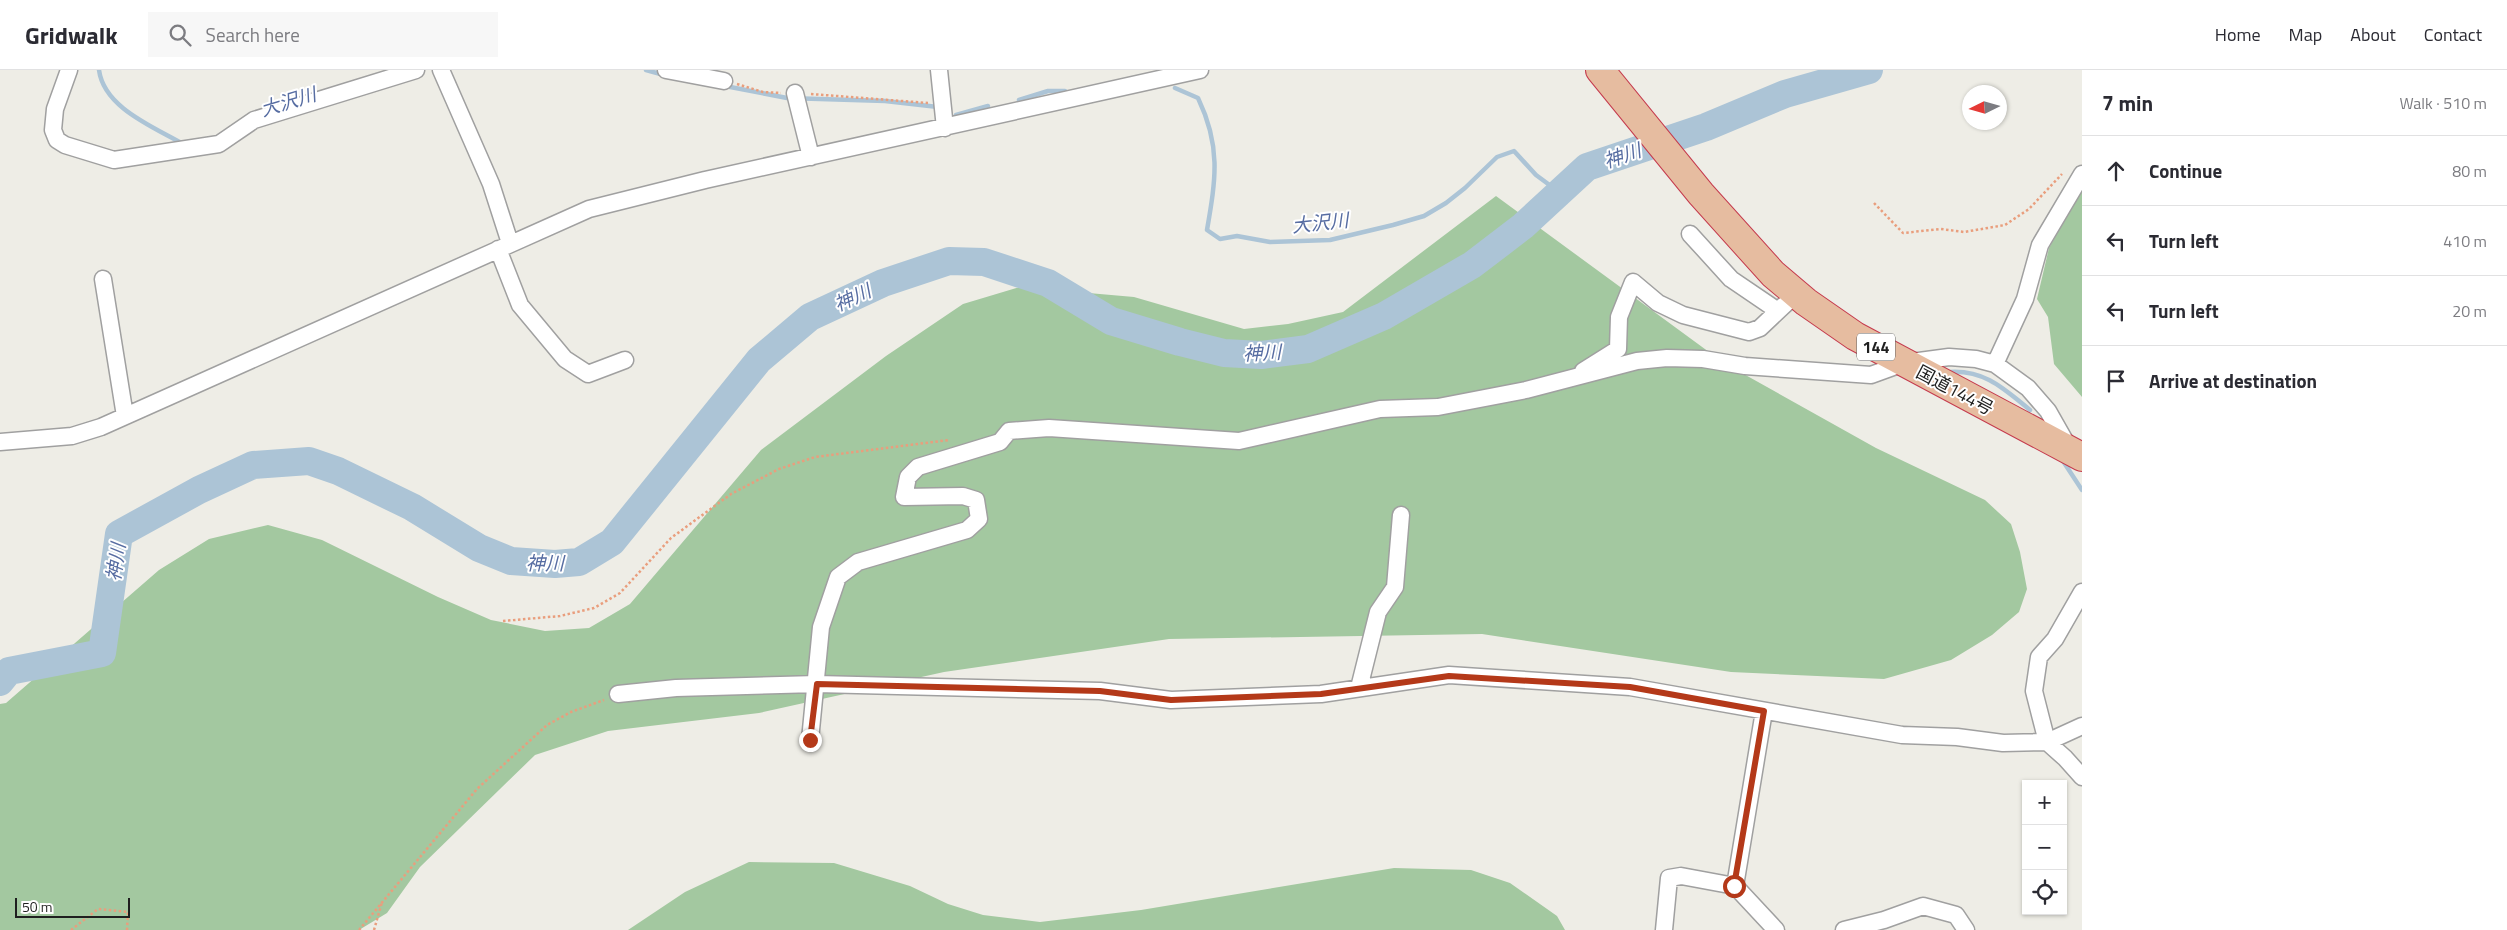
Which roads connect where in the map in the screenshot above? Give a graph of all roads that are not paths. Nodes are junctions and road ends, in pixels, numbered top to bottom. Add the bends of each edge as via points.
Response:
1 (69, 70) edge
2 (416, 70) edge
3 (441, 70) edge
4 (666, 70) edge
5 (939, 70) edge
6 (1200, 70) edge
7 (1600, 70) edge
8 (724, 80) road end
9 (796, 97) road end
10 (945, 128) junction
11 (811, 157) junction
12 (2082, 174) edge
13 (1690, 234) dead end
14 (504, 246) junction
15 (103, 279) dead end
16 (1787, 303) junction
17 (625, 360) dead end
18 (1904, 363) junction
19 (1995, 364) junction
20 (1573, 378) junction
21 (125, 416) junction
22 (0, 442) edge
23 (2076, 454) edge
24 (1401, 515) dead end
25 (2082, 592) edge
26 (817, 684) junction
27 (1359, 688) junction
28 (618, 694) road end
29 (1764, 711) junction
30 (2082, 726) edge
31 (810, 740) dead end
32 (2046, 742) junction
33 (2082, 756) edge
34 (2065, 758) junction
35 (2082, 777) edge
36 (1734, 886) junction
37 (1664, 930) edge
38 (1776, 930) edge
39 (1844, 930) edge
40 (1966, 930) edge

1 - 2 street via 55,109 53,130 57,140 114,160 219,144 254,120
3 - 14 street via 491,184
4 - 8 street
5 - 10 street
6 - 10 street
7 - 16 highway, 国道144号 / 144 via 1701,194 1773,274
9 - 11 street
10 - 11 street
11 - 14 street via 589,209
12 - 19 street via 2040,245 2025,299
13 - 16 street via 1730,279
14 - 17 street via 520,305 565,359 588,374
14 - 21 street
15 - 21 street
16 - 18 highway, 国道144号 / 144
16 - 20 street via 1760,328 1749,332 1683,315 1658,303 1633,282 1619,317 1618,349
18 - 19 street via 1949,357
18 - 20 street via 1870,375 1667,358 1637,361
18 - 23 highway, 国道144号 / 144
19 - 23 street via 2028,388 2048,411
20 - 26 street via 1438,407 1380,409 1238,441 1049,428 1009,431 1000,442 918,467 908,477 904,497 964,496 976,500 978,519 967,530 858,562 838,577 821,627
21 - 22 street via 72,436
24 - 27 street via 1395,587 1378,612
25 - 32 street via 2055,639 2039,657 2034,691
26 - 27 street via 1100,691 1171,700 1321,694
26 - 28 street via 676,688
26 - 31 street
27 - 29 street via 1449,676 1515,678 1630,687
29 - 32 street via 1902,735
29 - 36 street
30 - 32 street
32 - 34 street
33 - 34 street
34 - 35 street
36 - 37 street via 1681,876 1669,878
36 - 38 street
39 - 40 street via 1923,906 1956,915

